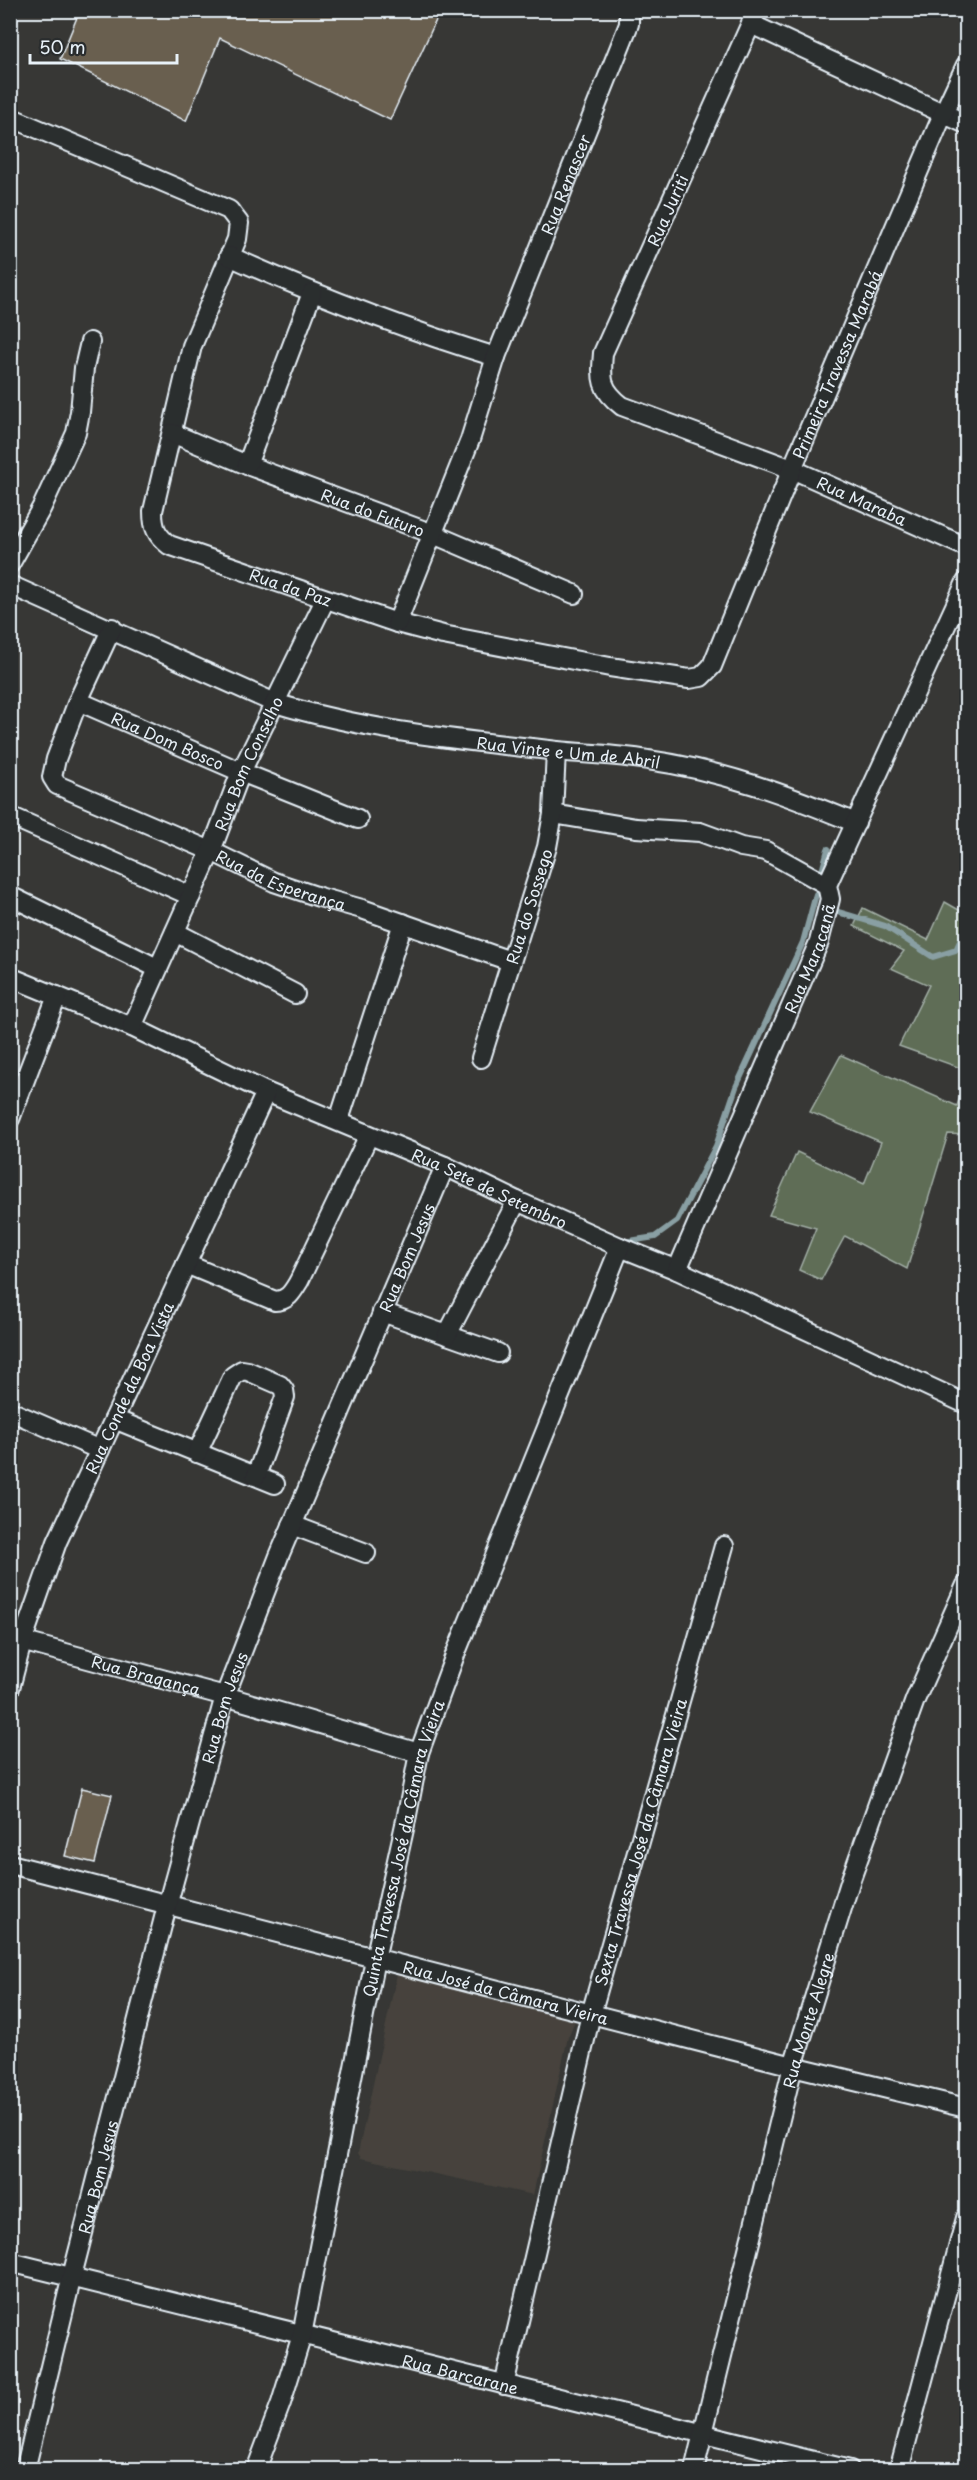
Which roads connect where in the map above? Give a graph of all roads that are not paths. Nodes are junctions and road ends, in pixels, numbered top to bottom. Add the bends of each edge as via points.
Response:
1 (628, 10) edge
2 (754, 17) edge
3 (966, 65) edge
4 (943, 114) junction
5 (10, 117) edge
6 (966, 124) edge
7 (229, 256) junction
8 (312, 293) junction
9 (90, 342) dead end
10 (495, 357) junction
11 (622, 406) joint
12 (172, 433) junction
13 (247, 465) junction
14 (792, 469) junction
15 (433, 534) junction
16 (966, 547) edge
17 (10, 564) edge
18 (966, 582) edge
19 (12, 589) edge
20 (574, 594) dead end
21 (325, 600) junction
22 (397, 623) junction
23 (112, 628) junction
24 (712, 666) joint
25 (78, 701) junction
26 (275, 703) junction
27 (556, 751) junction
28 (241, 772) junction
29 (553, 814) junction
30 (10, 816) edge
31 (358, 819) dead end
32 (856, 823) junction
33 (211, 851) junction
34 (826, 885) junction
35 (10, 896) edge
36 (191, 896) junction
37 (403, 923) junction
38 (175, 932) junction
39 (510, 961) junction
40 (157, 968) junction
41 (10, 976) edge
42 (296, 994) dead end
43 (57, 996) junction
44 (132, 1027) junction
45 (481, 1058) dead end
46 (266, 1092) junction
47 (10, 1119) edge
48 (339, 1120) junction
49 (369, 1135) junction
50 (445, 1166) junction
51 (517, 1201) junction
52 (620, 1247) junction
53 (186, 1264) junction
54 (677, 1269) junction
55 (382, 1312) junction
56 (447, 1335) junction
57 (498, 1353) dead end
58 (966, 1404) edge
59 (10, 1411) edge
60 (114, 1419) junction
61 (100, 1450) junction
62 (197, 1453) junction
63 (256, 1476) junction
64 (275, 1484) dead end
65 (292, 1525) junction
66 (724, 1546) dead end
67 (366, 1553) dead end
68 (966, 1585) edge
69 (16, 1640) edge
70 (10, 1688) edge
71 (225, 1696) junction
72 (419, 1754) junction
73 (10, 1864) edge
74 (167, 1906) junction
75 (375, 1959) junction
76 (591, 2014) junction
77 (792, 2066) junction
78 (966, 2108) edge
79 (966, 2218) edge
80 (10, 2262) edge
81 (72, 2276) junction
82 (302, 2335) junction
83 (504, 2385) junction
84 (703, 2434) junction
85 (25, 2469) edge
86 (256, 2469) edge
87 (694, 2469) edge
88 (850, 2469) edge
89 (899, 2469) edge

1 - 10 street, Rua Renascer via 629,24
2 - 4 street
2 - 11 street, Rua Juriti via 603,353 601,377 608,395
3 - 4 street, Primeira Travessa Marabá
4 - 6 street
4 - 14 street, Primeira Travessa Marabá
5 - 7 street, Rua da Paz via 229,210 239,223
7 - 8 street
7 - 12 street, Rua da Paz via 192,346
8 - 10 street
8 - 13 street
9 - 17 street via 76,433
10 - 15 street, Rua Renascer via 470,440
11 - 14 street, Rua Maraba
12 - 13 street, Rua do Futuro
12 - 21 street, Rua da Paz via 153,511 153,527 159,538 169,545
13 - 15 street, Rua do Futuro
14 - 16 street, Rua Maraba
14 - 24 street, Primeira Travessa Marabá
15 - 20 street, Rua do Futuro
15 - 22 street, Rua Renascer
18 - 32 street, Rua Maracanã
19 - 23 street
21 - 22 street, Rua da Paz
21 - 26 street, Rua Bom Conselho
22 - 24 street, Rua da Paz via 660,676 701,677
23 - 25 street
23 - 26 street
25 - 28 street, Rua Dom Bosco
25 - 33 street, Rua da Esperança via 52,770 57,785
26 - 27 street, Rua Vinte e Um de Abril via 372,726
26 - 28 street, Rua Bom Conselho
27 - 29 street, Rua do Sossego
27 - 32 street, Rua Vinte e Um de Abril via 687,767 789,795
28 - 31 street, Rua Dom Bosco
28 - 33 street, Rua Bom Conselho
29 - 34 street via 636,828 700,832 741,847 766,851
29 - 39 street, Rua do Sossego via 538,879
30 - 36 street
32 - 34 street, Rua Maracanã
33 - 36 street, Rua Bom Conselho
33 - 37 street, Rua da Esperança via 274,882
34 - 54 street, Rua Maracanã via 830,899 819,942
35 - 40 street
36 - 38 street, Rua Bom Conselho
37 - 39 street, Rua da Esperança
37 - 48 street
38 - 40 street, Rua Bom Conselho
38 - 42 street
39 - 45 street, Rua do Sossego
40 - 44 street, Rua Bom Conselho
41 - 43 street, Rua Sete de Setembro
43 - 44 street, Rua Sete de Setembro
43 - 47 street
44 - 46 street, Rua Sete de Setembro
46 - 48 street, Rua Sete de Setembro
46 - 53 street, Rua Conde da Boa Vista
48 - 49 street, Rua Sete de Setembro
49 - 50 street, Rua Sete de Setembro
49 - 53 street via 288,1298 275,1301
50 - 51 street, Rua Sete de Setembro
50 - 55 street, Rua Bom Jesus
51 - 52 street, Rua Sete de Setembro
51 - 56 street
52 - 54 street, Rua Sete de Setembro
52 - 72 street, Quinta Travessa José da Câmara Vieira via 455,1655
53 - 60 street, Rua Conde da Boa Vista
54 - 58 street, Rua Sete de Setembro
55 - 56 street
55 - 65 street, Rua Bom Jesus
56 - 57 street
59 - 61 street
60 - 61 street, Rua Conde da Boa Vista
60 - 62 street
61 - 69 street, Rua Conde da Boa Vista
62 - 63 street
62 - 63 street via 232,1376 248,1371 280,1385 285,1397
63 - 64 street
65 - 67 street
65 - 71 street, Rua Bom Jesus
66 - 76 street, Sexta Travessa José da Câmara Vieira
68 - 77 street, Rua Monte Alegre via 915,1700 851,1879
69 - 70 street, Rua Conde da Boa Vista
69 - 71 street, Rua Bragança
71 - 72 street, Rua Bragança
71 - 74 street, Rua Bom Jesus
72 - 75 street, Quinta Travessa José da Câmara Vieira
73 - 74 street, Rua José da Câmara Vieira
74 - 75 street, Rua José da Câmara Vieira
74 - 81 street, Rua Bom Jesus
75 - 76 street, Rua José da Câmara Vieira
75 - 82 street, Quinta Travessa José da Câmara Vieira
76 - 77 street, Rua José da Câmara Vieira
76 - 83 street, Sexta Travessa José da Câmara Vieira
77 - 78 street, Rua José da Câmara Vieira
77 - 84 street, Rua Monte Alegre
79 - 89 street
80 - 81 street, Rua Barcarane
81 - 82 street, Rua Barcarane
81 - 85 street, Rua Bom Jesus
82 - 83 street, Rua Barcarane
82 - 86 street, Quinta Travessa José da Câmara Vieira
83 - 84 street, Rua Barcarane
84 - 87 street, Rua Monte Alegre
84 - 88 street, Rua Barcarane

